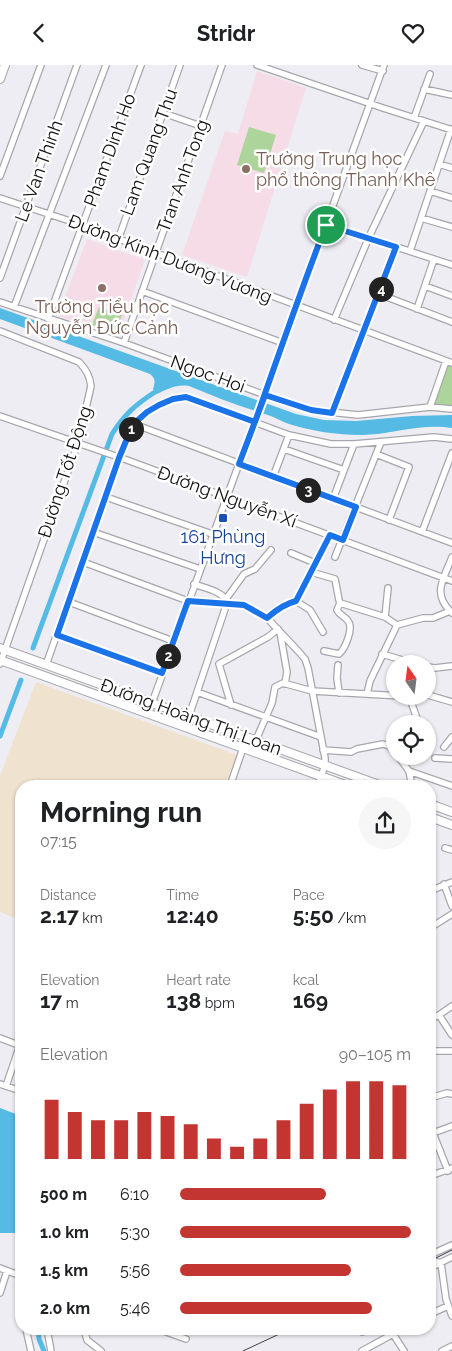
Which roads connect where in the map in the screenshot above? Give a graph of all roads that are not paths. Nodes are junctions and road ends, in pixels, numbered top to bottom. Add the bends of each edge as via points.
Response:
1 (5, 65) edge
2 (42, 65) edge
3 (77, 65) edge
4 (106, 65) edge
5 (141, 65) edge
6 (180, 65) edge
7 (222, 65) edge
8 (257, 65) edge
9 (362, 65) edge
10 (383, 68) edge
11 (430, 74) dead end
12 (0, 79) edge
13 (424, 89) junction
14 (452, 95) edge
15 (371, 104) junction
16 (163, 113) junction
17 (414, 118) junction
18 (424, 121) junction
19 (201, 126) junction
20 (451, 129) edge
21 (439, 164) junction
22 (452, 168) edge
23 (0, 176) edge
24 (430, 191) junction
25 (0, 197) edge
26 (452, 198) edge
27 (26, 207) junction
28 (50, 214) junction
29 (421, 218) junction
30 (326, 225) junction
31 (82, 226) junction
32 (452, 227) edge
33 (369, 237) junction
34 (118, 240) junction
35 (396, 247) junction
36 (410, 251) junction
37 (155, 254) junction
38 (434, 259) junction
39 (452, 265) edge
40 (0, 278) edge
41 (425, 286) junction
42 (142, 291) junction
43 (379, 294) junction
44 (452, 296) edge
45 (0, 301) edge
46 (14, 307) junction
47 (297, 307) junction
48 (417, 309) junction
49 (48, 319) junction
50 (334, 320) junction
51 (452, 322) edge
52 (0, 331) edge
53 (364, 332) junction
54 (124, 343) junction
55 (284, 343) junction
56 (449, 362) edge
57 (264, 398) junction
58 (430, 407) junction
59 (452, 409) edge
60 (332, 413) junction
61 (0, 416) edge
62 (256, 419) junction
63 (134, 424) junction
64 (289, 435) junction
65 (452, 439) edge
66 (381, 442) junction
67 (78, 443) junction
68 (354, 444) junction
69 (284, 449) junction
70 (452, 453) edge
71 (376, 454) junction
72 (119, 458) junction
73 (239, 464) junction
74 (344, 470) junction
75 (273, 477) junction
76 (106, 497) junction
77 (226, 497) junction
78 (333, 499) junction
79 (356, 507) junction
80 (389, 520) junction
81 (93, 532) junction
82 (422, 532) junction
83 (212, 534) junction
84 (330, 535) junction
85 (343, 540) junction
86 (452, 543) edge
87 (271, 550) dead end
88 (291, 553) dead end
89 (335, 557) dead end
90 (452, 557) edge
91 (83, 562) junction
92 (316, 563) junction
93 (200, 569) junction
94 (311, 572) junction
95 (444, 578) junction
96 (452, 581) edge
97 (194, 583) junction
98 (388, 588) dead end
99 (69, 601) junction
100 (188, 601) junction
101 (226, 601) junction
102 (296, 601) junction
103 (340, 603) junction
104 (451, 612) edge
105 (385, 617) junction
106 (267, 618) junction
107 (397, 625) junction
108 (279, 630) junction
109 (323, 632) dead end
110 (57, 635) junction
111 (173, 641) junction
112 (3, 649) edge
113 (324, 651) dead end
114 (382, 653) junction
115 (388, 655) edge
116 (207, 661) junction
117 (0, 662) edge
118 (219, 664) junction
119 (46, 665) junction
120 (338, 665) dead end
121 (452, 666) edge
122 (436, 668) edge
123 (162, 673) junction
124 (285, 684) junction
125 (312, 691) junction
126 (197, 692) junction
127 (339, 693) junction
128 (371, 694) junction
129 (386, 696) edge
130 (436, 697) edge
131 (452, 702) edge
132 (151, 703) junction
133 (231, 705) junction
134 (148, 714) junction
135 (189, 715) junction
136 (265, 718) junction
137 (321, 737) junction
138 (452, 737) edge
139 (256, 740) junction
140 (386, 745) edge
141 (444, 747) dead end
142 (243, 748) junction
143 (323, 750) junction
144 (436, 758) edge
145 (452, 759) edge
146 (325, 765) junction
147 (405, 765) edge
148 (409, 771) junction
149 (321, 777) junction
150 (232, 780) edge
151 (320, 780) edge
152 (330, 780) edge
153 (366, 780) edge
154 (411, 780) edge
155 (433, 780) edge
156 (436, 781) edge
157 (452, 787) edge
158 (436, 806) edge
159 (452, 811) edge
160 (436, 820) edge
161 (452, 825) edge
162 (445, 848) dead end
163 (452, 850) edge
164 (452, 881) edge
165 (444, 884) junction
166 (436, 888) edge
167 (452, 906) edge
168 (452, 914) edge
169 (436, 923) edge
170 (452, 1006) edge
171 (439, 1015) junction
172 (436, 1016) edge
173 (452, 1035) edge
174 (0, 1038) edge
175 (15, 1044) edge
176 (436, 1051) edge
177 (452, 1051) edge
178 (15, 1059) edge
179 (3, 1085) edge
180 (15, 1089) edge
181 (452, 1094) edge
182 (436, 1096) edge
183 (452, 1126) edge
184 (436, 1131) edge
185 (436, 1143) edge
186 (450, 1170) edge
187 (436, 1174) edge
188 (452, 1245) edge
189 (436, 1252) edge
190 (452, 1257) edge
191 (436, 1262) edge
192 (441, 1263) junction
193 (436, 1265) edge
194 (0, 1268) edge
195 (7, 1271) junction
196 (15, 1274) edge
197 (0, 1293) edge
198 (452, 1295) edge
199 (446, 1299) junction
200 (448, 1306) junction
201 (436, 1311) edge
202 (452, 1315) edge
203 (27, 1335) edge
204 (48, 1335) edge
205 (86, 1335) edge
206 (178, 1335) edge
207 (391, 1335) edge
208 (394, 1335) edge
209 (186, 1339) dead end
210 (452, 1346) edge
211 (31, 1351) edge
212 (51, 1351) edge
213 (101, 1351) edge
214 (362, 1351) edge
215 (404, 1351) edge
216 (442, 1351) edge

1 - 12 main road
2 - 23 street
3 - 27 street, Le Van Thinh
4 - 28 street
5 - 31 street, Pham Dinh Ho
6 - 16 street, Lam Quang Thu
7 - 19 street, Tran Anh Tong
8 - 15 street
9 - 10 street
10 - 15 street
11 - 13 street
13 - 14 street
13 - 17 street
15 - 17 street
15 - 30 street
16 - 19 street
16 - 34 street, Lam Quang Thu
17 - 18 street
18 - 20 street
18 - 33 street
19 - 37 street, Tran Anh Tong
20 - 21 street
21 - 22 street
21 - 24 street
24 - 26 street
24 - 29 street
25 - 27 street, Đường Kinh Dương Vương
27 - 28 street, Đường Kinh Dương Vương
27 - 40 street, Le Van Thinh
28 - 31 street, Đường Kinh Dương Vương
28 - 46 street
29 - 32 street
29 - 36 street
30 - 33 street
30 - 47 street
31 - 34 street, Đường Kinh Dương Vương
31 - 49 street, Pham Dinh Ho
33 - 35 street
33 - 50 street
34 - 37 street, Đường Kinh Dương Vương
35 - 36 street
35 - 43 street
36 - 38 street
37 - 42 street, Tran Anh Tong
37 - 47 street, Đường Kinh Dương Vương
38 - 39 street
38 - 41 street
41 - 44 street
41 - 48 street
42 - 54 street, Tran Anh Tong
42 - 55 street
43 - 48 street
43 - 53 street
45 - 46 street, Ngoc Hoi
46 - 49 street, Ngoc Hoi
47 - 50 street, Đường Kinh Dương Vương
47 - 55 street
48 - 51 street
49 - 54 street, Ngoc Hoi
50 - 53 street, Đường Kinh Dương Vương
52 - 67 street, Đường Tốt Động via 79,362 85,368 91,386
53 - 56 street, Đường Kinh Dương Vương
53 - 60 street
54 - 57 street, Ngoc Hoi
55 - 57 street
56 - 58 street
57 - 60 street, Ngoc Hoi
57 - 62 street
58 - 59 street, Ngoc Hoi
58 - 60 street, Ngoc Hoi via 358,415
61 - 67 street, Đường Nguyễn Xí
62 - 63 street via 186,397 152,409
62 - 64 street
62 - 73 street
63 - 72 street
63 - 73 street
64 - 68 street via 331,444
64 - 69 street
65 - 66 street via 434,437
66 - 68 street
66 - 71 street
67 - 72 street, Đường Nguyễn Xí
67 - 112 street, Đường Tốt Động
68 - 74 street
69 - 74 street
69 - 75 street
70 - 82 street
71 - 79 street
71 - 80 street via 409,467
72 - 76 street
72 - 77 street, Đường Nguyễn Xí
73 - 75 street
73 - 77 street
74 - 78 street
75 - 78 street
76 - 81 street
76 - 83 street
77 - 83 street
77 - 84 street, Đường Nguyễn Xí
78 - 79 street
79 - 80 street
79 - 85 street
80 - 82 street
81 - 91 street
81 - 93 street
82 - 86 street
83 - 93 street
84 - 85 street, Đường Nguyễn Xí
84 - 92 street
85 - 89 street
85 - 95 street, Đường Nguyễn Xí
87 - 101 street via 255,569 244,575
88 - 92 street
90 - 95 street
91 - 99 street
91 - 100 street
92 - 94 street
93 - 97 street
94 - 102 street
94 - 103 street via 335,579
95 - 96 street, Đường Nguyễn Xí
95 - 104 street via 440,594
97 - 100 street
97 - 101 street via 220,594
98 - 105 street
99 - 110 street
99 - 111 street
100 - 101 street
100 - 111 street
101 - 106 street via 244,605
101 - 116 street
102 - 106 street via 287,603
102 - 109 street via 310,610
103 - 105 street
103 - 113 street via 338,612 350,625 345,649 339,654
104 - 107 street
105 - 107 street
106 - 108 street
107 - 114 street
108 - 118 street
108 - 124 street via 287,672
108 - 125 street via 305,659
110 - 119 street
110 - 123 street
111 - 123 street
112 - 117 street, Đường Tốt Động
112 - 119 main road, Đường Hoàng Thị Loan
114 - 115 street
114 - 128 street via 370,681
116 - 118 street
116 - 126 street
117 - 134 main road, Đường Hoàng Thị Loan
118 - 133 street
119 - 132 main road, Đường Hoàng Thị Loan
120 - 127 street
121 - 122 street
123 - 132 street
124 - 125 street
124 - 136 street via 275,687
125 - 127 street
125 - 137 street
126 - 133 street
126 - 135 street
127 - 128 street
128 - 129 street
130 - 131 street
132 - 134 street
132 - 135 main road, Đường Hoàng Thị Loan
133 - 136 street
134 - 142 main road, Đường Hoàng Thị Loan
135 - 139 main road, Đường Hoàng Thị Loan
136 - 137 street
136 - 139 street
137 - 143 street
138 - 141 street
139 - 146 main road, Đường Hoàng Thị Loan
140 - 143 street via 351,752
142 - 149 main road, Đường Hoàng Thị Loan
142 - 150 street
143 - 146 street
144 - 145 street
146 - 149 street
146 - 153 main road, Đường Hoàng Thị Loan
147 - 148 street
148 - 154 street
148 - 155 street
149 - 151 street
149 - 152 main road, Đường Hoàng Thị Loan
156 - 157 street
158 - 159 main road
160 - 161 main road
162 - 163 street
164 - 165 street
165 - 166 street
165 - 167 street
168 - 169 street
170 - 171 street
171 - 172 street
171 - 173 street
174 - 175 street
176 - 177 street
178 - 179 street
179 - 180 street
181 - 182 street
183 - 184 street
185 - 186 street
186 - 187 street
188 - 189 street
190 - 192 street
191 - 192 street
192 - 193 street
192 - 199 street
194 - 195 street
195 - 196 street
195 - 197 street
198 - 199 street
199 - 200 street
200 - 201 street
200 - 202 street
203 - 211 street
204 - 212 street
205 - 213 street
206 - 209 street
207 - 214 street
208 - 215 street
210 - 216 street

